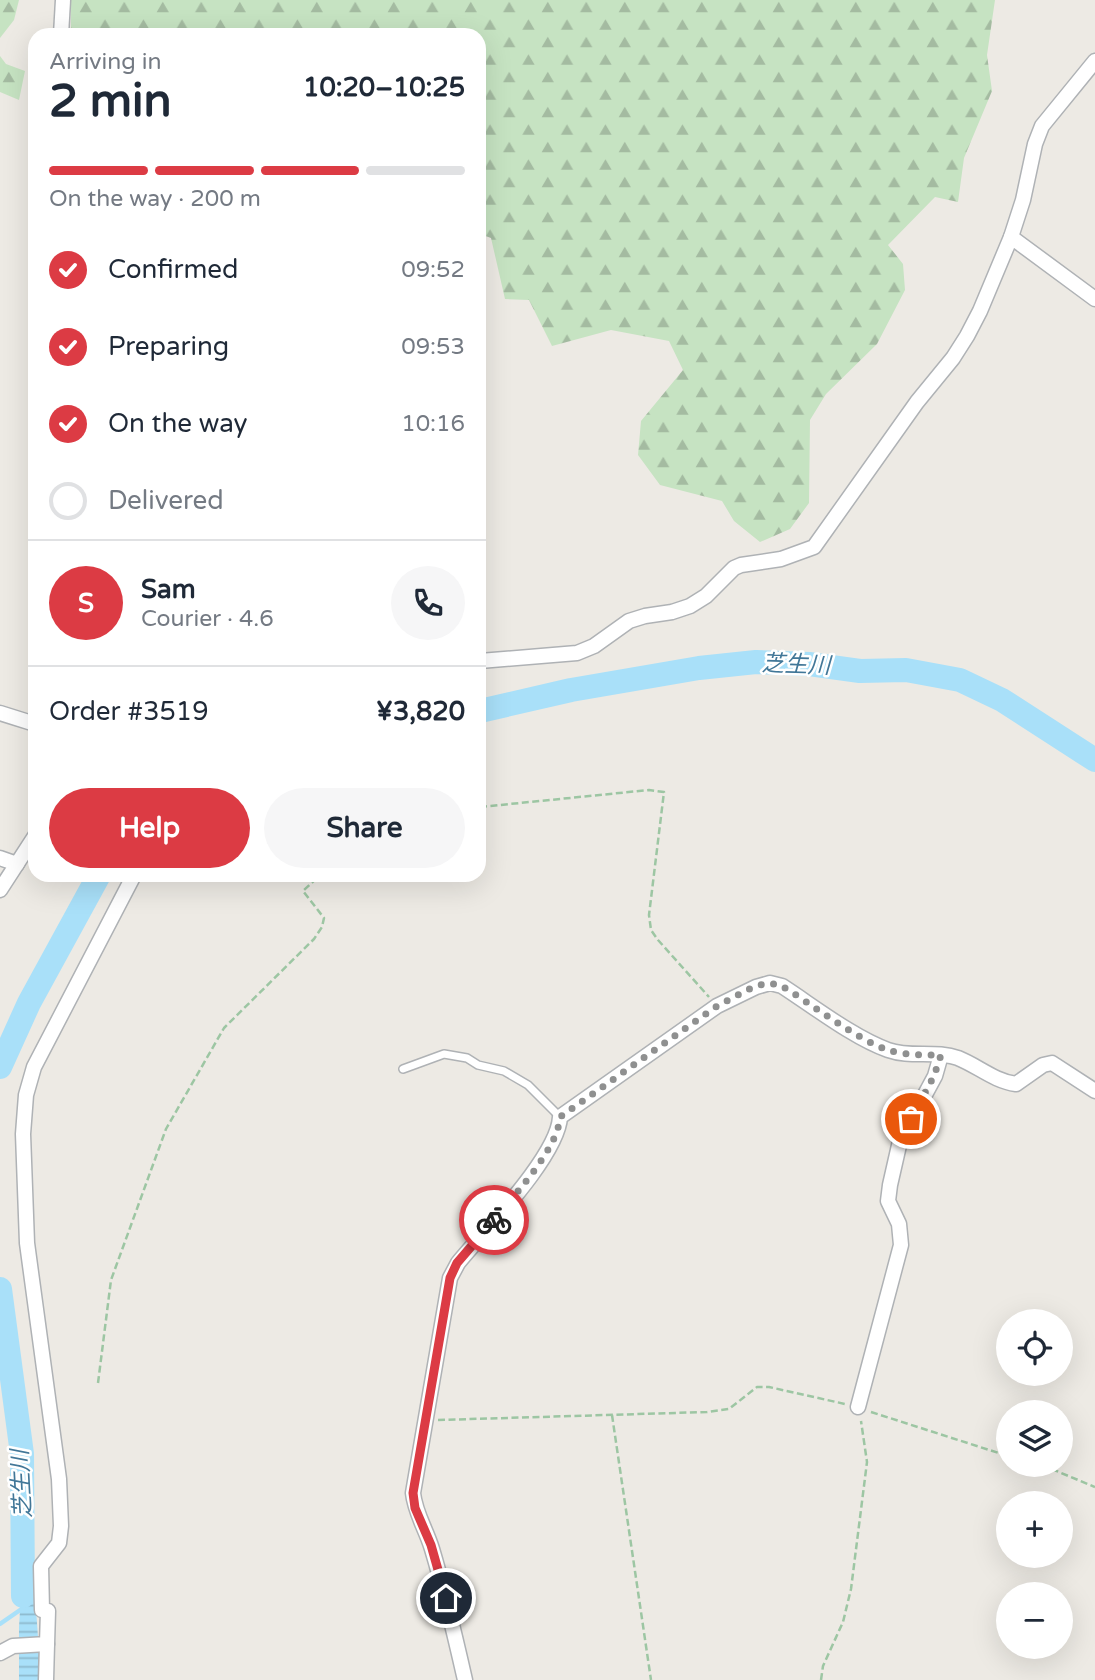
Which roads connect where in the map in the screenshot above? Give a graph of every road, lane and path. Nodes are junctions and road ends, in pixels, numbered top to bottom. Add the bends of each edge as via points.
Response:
1 (63, 0) edge
2 (61, 28) edge
3 (1095, 61) edge
4 (1011, 237) junction
5 (1095, 299) edge
6 (486, 661) edge
7 (0, 712) edge
8 (28, 721) edge
9 (486, 806) edge
10 (28, 847) edge
11 (0, 858) edge
12 (17, 864) junction
13 (130, 882) edge
14 (313, 882) edge
15 (0, 890) edge
16 (717, 1006) junction
17 (941, 1055) junction
18 (404, 1069) dead end
19 (1095, 1091) edge
20 (560, 1117) junction
21 (98, 1383) dead end
22 (859, 1407) junction
23 (612, 1415) junction
24 (425, 1420) junction
25 (996, 1452) edge
26 (1071, 1477) edge
27 (1095, 1487) edge
28 (43, 1644) junction
29 (6, 1650) edge
30 (46, 1680) edge
31 (465, 1680) edge
32 (651, 1680) edge
33 (821, 1680) edge

1 - 2 street
3 - 4 street via 1042,125
4 - 5 street
4 - 6 street via 980,311 953,358 916,402 814,547 734,568 690,606 629,621 577,653
7 - 8 street
9 - 16 path via 649,789 664,792 651,930
10 - 12 street
11 - 12 street
12 - 15 street
13 - 28 street via 34,1067 26,1095 27,1243 61,1526 59,1543 41,1566 42,1610 48,1611
14 - 21 path via 303,891 324,918 322,927 224,1028 166,1129 111,1280
16 - 17 street via 770,983 889,1050
16 - 20 street
17 - 19 street via 956,1057 1016,1084 1052,1063
17 - 22 street via 900,1141 888,1201 899,1224 901,1245
18 - 20 lane via 444,1054 467,1058 504,1070 528,1085
20 - 24 street via 559,1128 536,1168 457,1263 450,1278
22 - 23 path via 757,1387 729,1409
22 - 25 path
22 - 33 path via 867,1462 851,1589
23 - 24 path
23 - 32 path
24 - 31 street via 413,1493 415,1508 435,1558
26 - 27 path
28 - 29 street
28 - 30 street

